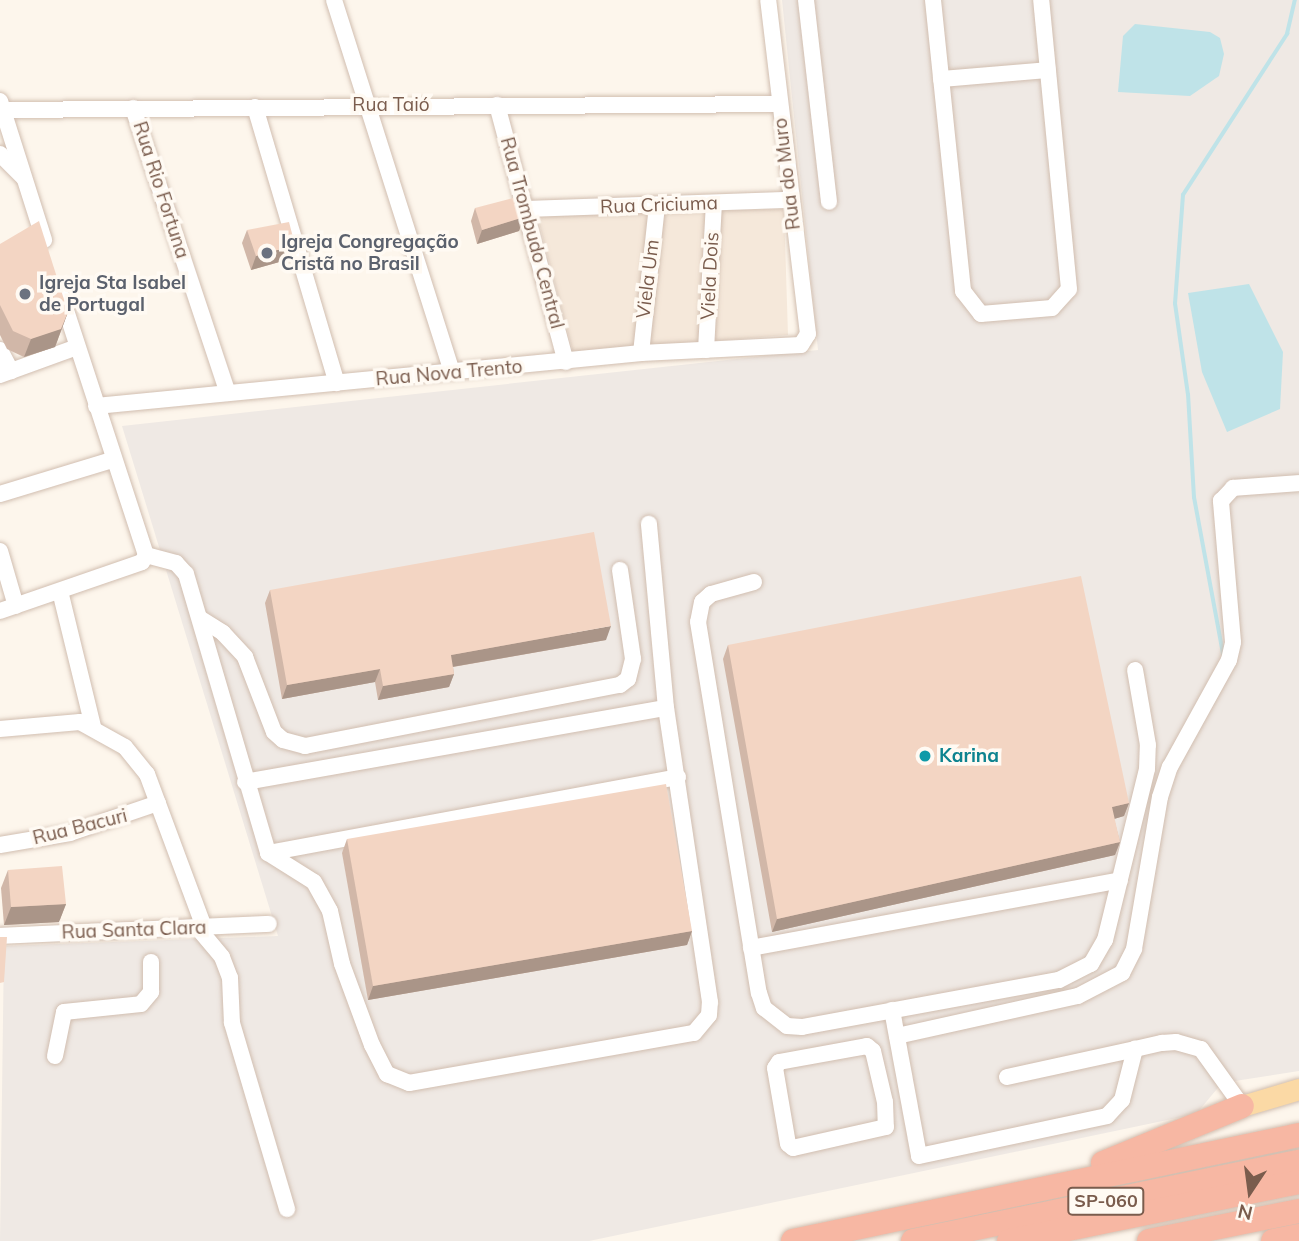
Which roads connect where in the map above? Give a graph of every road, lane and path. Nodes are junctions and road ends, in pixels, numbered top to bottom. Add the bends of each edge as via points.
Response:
1 (334, 0) edge
2 (768, 0) edge
3 (806, 0) edge
4 (933, 0) edge
5 (1041, 0) edge
6 (1048, 70) junction
7 (941, 79) junction
8 (368, 104) junction
9 (779, 104) junction
10 (497, 105) junction
11 (1, 106) edge
12 (255, 107) junction
13 (133, 108) junction
14 (0, 155) edge
15 (24, 178) junction
16 (790, 200) junction
17 (829, 202) dead end
18 (714, 203) junction
19 (657, 205) junction
20 (527, 209) junction
21 (49, 257) edge
22 (57, 283) edge
23 (801, 345) joint
24 (77, 347) junction
25 (0, 350) edge
26 (706, 350) junction
27 (641, 353) junction
28 (566, 362) junction
29 (452, 371) junction
30 (6, 373) edge
31 (337, 383) junction
32 (228, 393) junction
33 (96, 406) junction
34 (112, 460) junction
35 (1299, 483) edge
36 (0, 494) edge
37 (649, 524) dead end
38 (0, 551) edge
39 (146, 555) junction
40 (620, 570) dead end
41 (754, 582) dead end
42 (60, 591) junction
43 (8, 608) edge
44 (201, 619) junction
45 (1135, 670) dead end
46 (666, 708) junction
47 (93, 726) junction
48 (0, 729) edge
49 (678, 777) junction
50 (245, 782) junction
51 (158, 803) junction
52 (0, 845) edge
53 (268, 853) junction
54 (1120, 880) junction
55 (269, 924) dead end
56 (201, 927) junction
57 (0, 936) edge
58 (751, 948) junction
59 (151, 962) dead end
60 (892, 1010) junction
61 (897, 1036) junction
62 (1135, 1049) junction
63 (55, 1056) dead end
64 (1007, 1077) dead end
65 (1299, 1089) edge
66 (908, 1097) junction
67 (885, 1102) junction
68 (1242, 1106) junction
69 (1299, 1135) edge
70 (1299, 1162) edge
71 (1299, 1182) edge
72 (1048, 1186) junction
73 (287, 1209) dead end
74 (1299, 1211) edge
75 (1299, 1236) edge
76 (793, 1241) edge
77 (913, 1241) edge
78 (1009, 1241) edge
79 (1150, 1241) edge
80 (1273, 1241) edge

1 - 8 street
2 - 9 street, Rua do Muro
3 - 17 street
4 - 7 street
5 - 6 street
6 - 7 street
6 - 7 street via 1069,289 1052,308 981,314 964,291
8 - 10 street, Rua Taió
8 - 12 street, Rua Taió
8 - 29 street
9 - 10 street, Rua Taió
9 - 16 street, Rua do Muro
10 - 20 street, Rua Trombudo Central
11 - 13 street, Rua Taió
11 - 15 street
12 - 13 street, Rua Taió
12 - 31 street
13 - 32 street, Rua Rio Fortuna
14 - 15 street
15 - 21 street
16 - 18 street, Rua Criciuma
16 - 23 street, Rua do Muro via 808,334
18 - 19 street, Rua Criciuma
18 - 26 street, Viela Dois
19 - 20 street, Rua Criciuma
19 - 27 street, Viela Um
20 - 28 street, Rua Trombudo Central
22 - 24 street
23 - 26 street, Rua Nova Trento
24 - 30 street
24 - 33 street
25 - 30 street
26 - 27 street, Rua Nova Trento
27 - 28 street, Rua Nova Trento
28 - 29 street, Rua Nova Trento
29 - 31 street, Rua Nova Trento
31 - 32 street, Rua Nova Trento
32 - 33 street, Rua Nova Trento
33 - 34 street
34 - 36 street
34 - 39 street
35 - 61 street via 1233,488 1221,501 1233,642 1229,660 1170,767 1160,797 1140,925 1122,973 1078,996
37 - 46 street
38 - 43 street
39 - 42 street via 142,562
39 - 44 street via 182,568
40 - 44 street via 633,659 628,679 620,685 304,746 274,732 246,657
41 - 58 street via 710,594 702,602 698,622
42 - 43 street
42 - 47 street
44 - 50 street
45 - 54 street via 1148,745 1147,769
46 - 49 street
46 - 50 street
47 - 48 street via 66,721
47 - 51 street via 138,760
49 - 53 street
49 - 53 street via 710,1002 709,1015 694,1033 399,1082 387,1074 372,1045 342,964 330,911 314,882
50 - 53 street
51 - 52 street, Rua Bacuri via 70,833
51 - 56 street
54 - 58 street
54 - 60 street via 1099,953 1080,972 1059,980
55 - 56 street, Rua Santa Clara
56 - 57 street, Rua Santa Clara
56 - 73 street via 230,978 232,1023
58 - 60 street via 764,1008 787,1026
59 - 63 street via 151,992 141,1004 64,1012
60 - 61 street
61 - 66 street
62 - 64 street
62 - 66 street via 1122,1100 1094,1122 919,1156
62 - 68 street via 1176,1042 1201,1049
65 - 68 main road
66 - 67 street
67 - 67 street via 888,1118 879,1131 793,1148 788,1144 775,1068 779,1062 867,1046 873,1051
68 - 72 highway
69 - 72 highway, SP-060
70 - 77 highway, SP-060
71 - 78 highway, SP-060
72 - 76 highway, SP-060
74 - 79 highway, SP-060
75 - 80 highway

